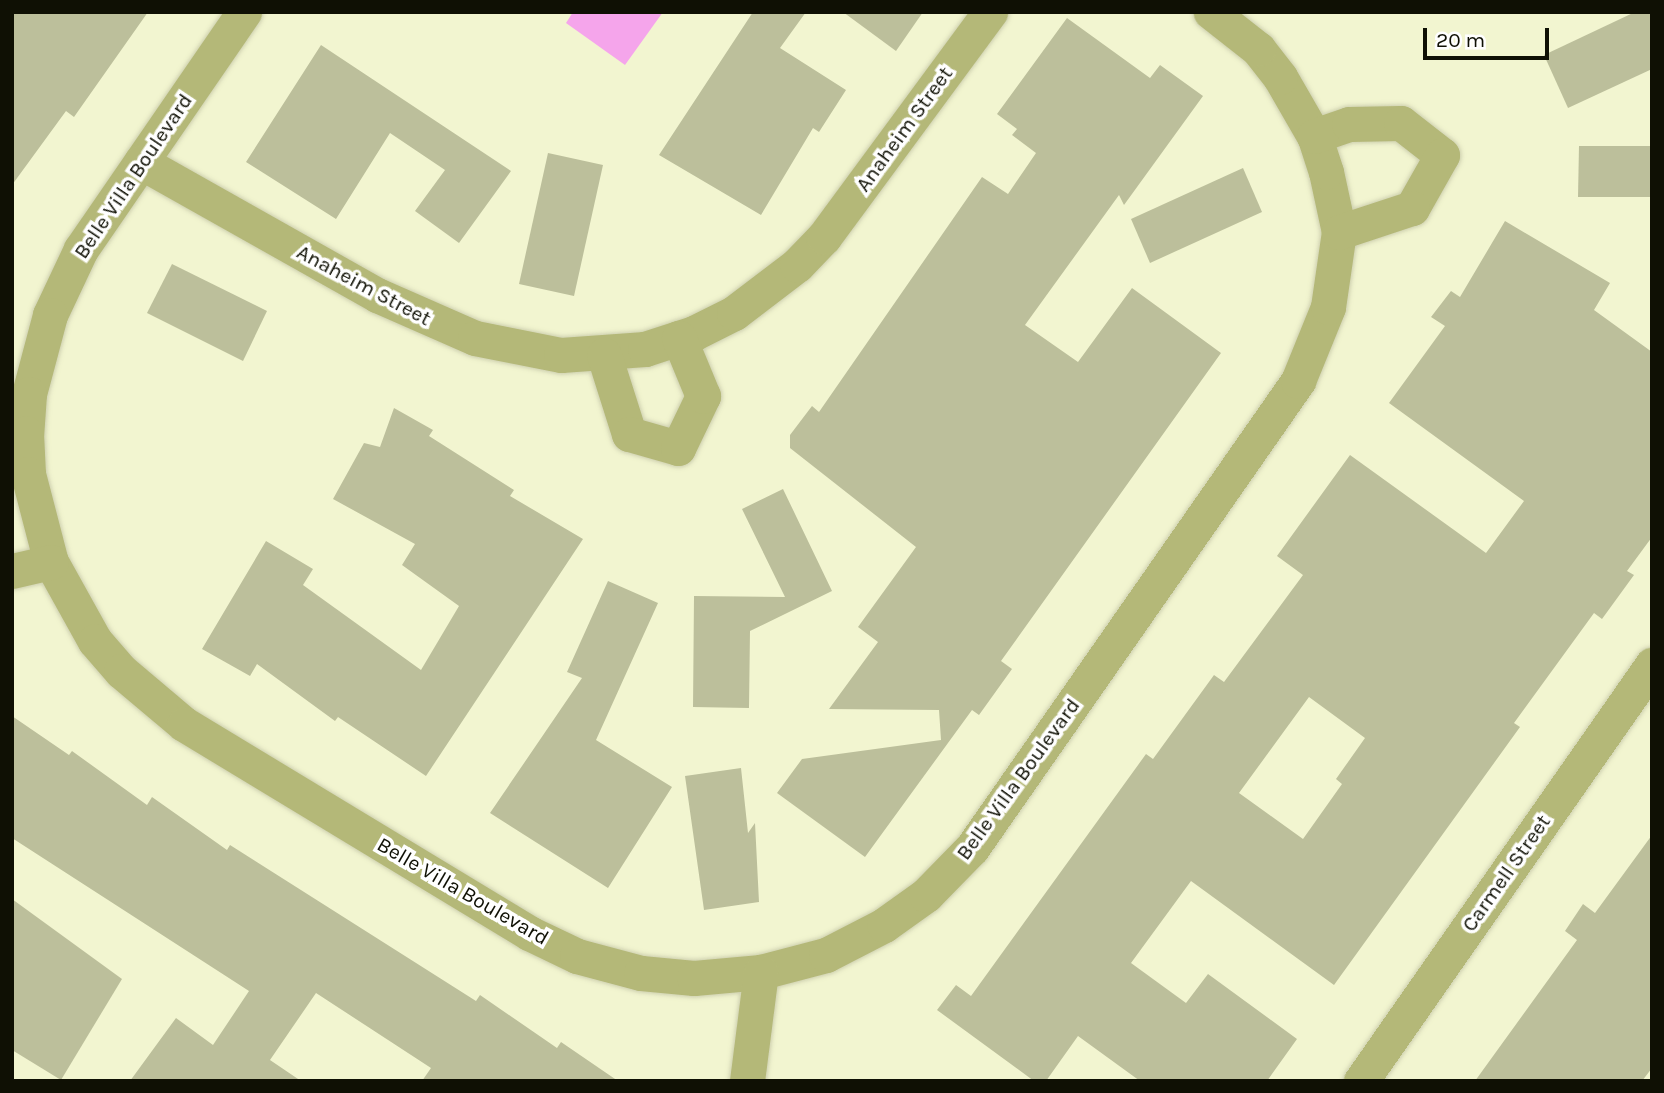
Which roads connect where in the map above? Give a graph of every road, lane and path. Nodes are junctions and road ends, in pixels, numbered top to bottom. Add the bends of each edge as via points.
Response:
1 (244, 12) edge
2 (990, 12) edge
3 (1211, 12) edge
4 (1314, 136) junction
5 (141, 162) junction
6 (1339, 232) junction
7 (679, 338) junction
8 (604, 355) junction
9 (20, 476) edge
10 (51, 562) junction
11 (12, 571) edge
12 (1652, 665) edge
13 (761, 972) junction
14 (747, 1081) edge
15 (1361, 1081) edge

1 - 5 street, Belle Villa Boulevard
2 - 7 street, Anaheim Street via 824,237 797,265 734,313
3 - 4 street, Belle Villa Boulevard via 1258,50 1280,77
4 - 6 street, Belle Villa Boulevard
4 - 6 street via 1349,124 1401,123 1442,155 1412,208
5 - 8 street, Anaheim Street via 418,316 519,349
5 - 9 street, Belle Villa Boulevard via 81,249 50,315 29,394
6 - 13 street, Belle Villa Boulevard via 1328,306 1298,381 972,848 926,895 884,925 826,955
7 - 8 street, Anaheim Street
7 - 8 street via 703,396 678,448 629,434
9 - 10 street, Belle Villa Boulevard
10 - 11 street
10 - 13 street, Belle Villa Boulevard via 95,641 159,706 529,933 577,956 641,973 694,978
12 - 15 street, Carmell Street
13 - 14 street

